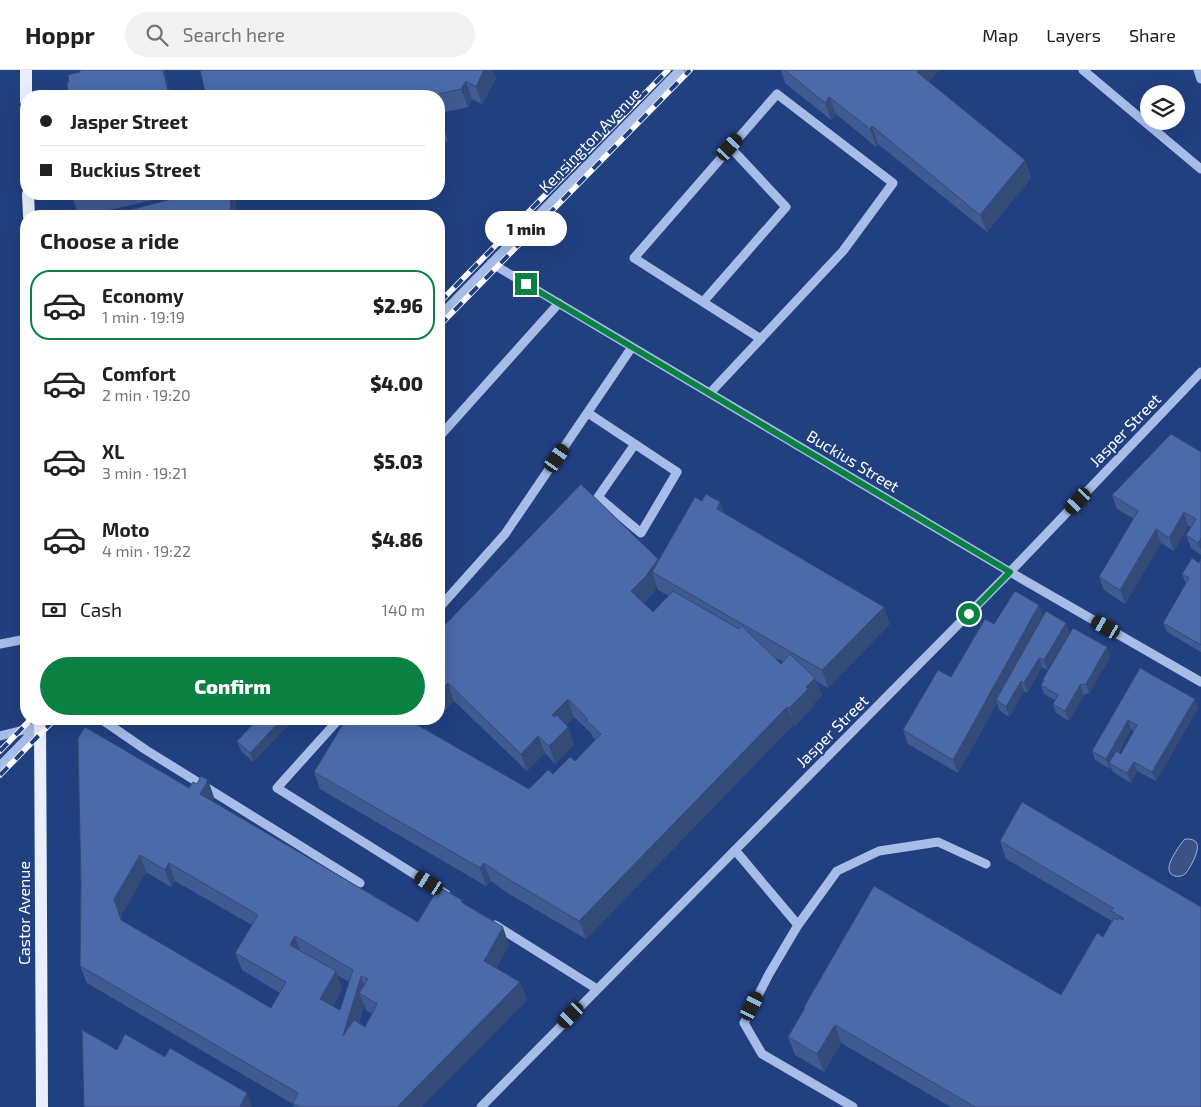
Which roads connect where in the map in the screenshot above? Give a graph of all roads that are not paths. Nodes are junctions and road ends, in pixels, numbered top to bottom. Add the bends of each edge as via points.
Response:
1 (26, 70) edge
2 (680, 70) edge
3 (1083, 70) edge
4 (1198, 70) edge
5 (1201, 78) edge
6 (26, 90) edge
7 (730, 147) junction
8 (1201, 169) edge
9 (491, 263) junction
10 (703, 302) junction
11 (559, 304) junction
12 (445, 311) edge
13 (761, 339) junction
14 (632, 347) junction
15 (1201, 372) edge
16 (710, 393) junction
17 (588, 413) junction
18 (445, 429) edge
19 (635, 444) junction
20 (1010, 572) junction
21 (445, 601) edge
22 (20, 640) edge
23 (0, 644) edge
24 (1201, 682) edge
25 (31, 725) edge
26 (38, 725) edge
27 (42, 725) edge
28 (109, 725) edge
29 (334, 725) edge
30 (0, 736) edge
31 (0, 766) edge
32 (735, 850) junction
33 (986, 864) dead end
34 (360, 883) dead end
35 (454, 899) edge
36 (488, 920) edge
37 (798, 925) junction
38 (597, 989) junction
39 (42, 1107) edge
40 (481, 1107) edge
41 (853, 1107) edge

1 - 6 main road
2 - 9 street, Kensington Avenue
3 - 8 street
4 - 5 street
7 - 10 street via 786,207
7 - 10 street via 634,258
7 - 13 street via 777,94 893,183 843,251
9 - 11 street, Buckius Street
9 - 12 street, Kensington Avenue
10 - 13 street
11 - 14 street, Buckius Street
11 - 18 street
13 - 16 street
14 - 16 street, Buckius Street
14 - 17 street
15 - 20 street, Jasper Street
16 - 20 street, Buckius Street
17 - 19 street
17 - 21 street via 505,534
19 - 19 street via 678,472 641,533 598,497
20 - 24 street, Buckius Street
20 - 32 street, Jasper Street
22 - 23 street
25 - 30 street
26 - 31 street
27 - 39 main road, Castor Avenue
28 - 34 street
29 - 35 street via 277,788
32 - 37 street
32 - 38 street, Jasper Street
33 - 37 street via 938,842 879,851 837,871
36 - 38 street
37 - 41 street via 744,1023 762,1054
38 - 40 street, Jasper Street

